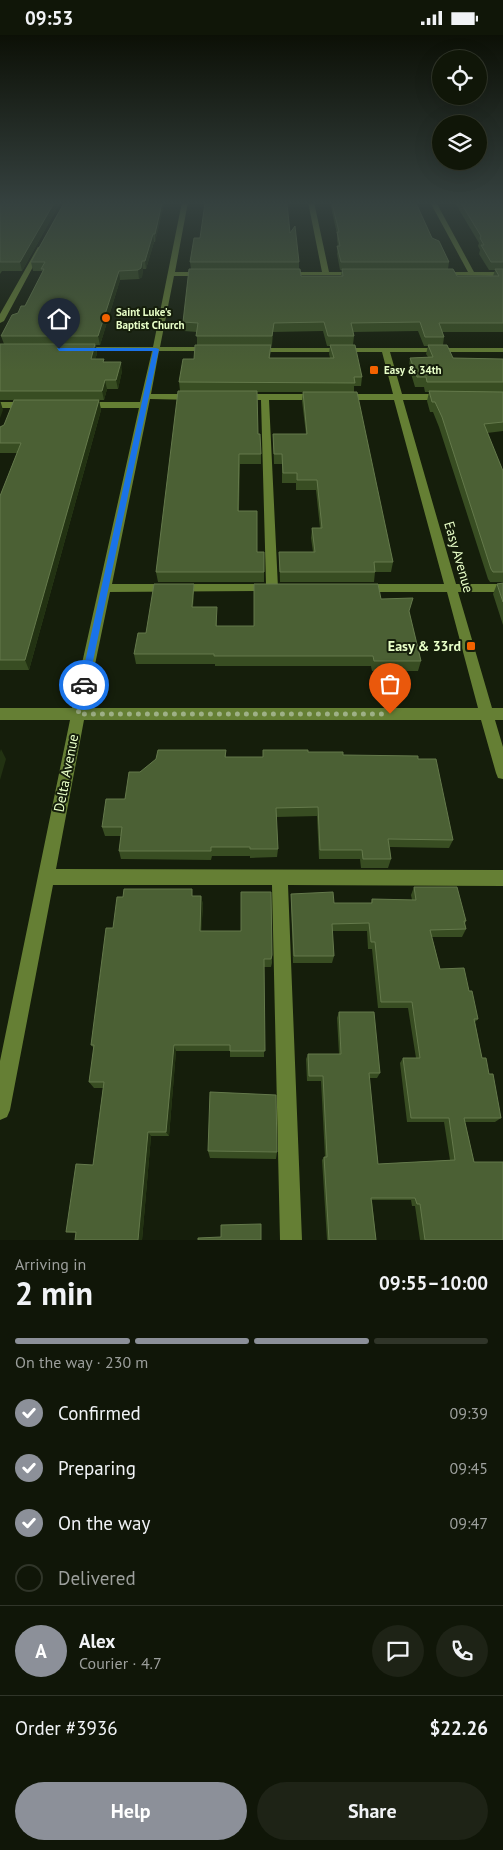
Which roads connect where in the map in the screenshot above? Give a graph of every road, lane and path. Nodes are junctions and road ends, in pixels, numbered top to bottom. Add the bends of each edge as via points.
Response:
1 (35, 258) edge
2 (173, 258) edge
3 (323, 258) edge
4 (464, 258) edge
5 (170, 274) junction
6 (209, 274) edge
7 (277, 274) edge
8 (326, 274) junction
9 (365, 274) edge
10 (433, 274) edge
11 (472, 274) junction
12 (503, 274) edge
13 (0, 321) edge
14 (68, 349) edge
15 (156, 349) junction
16 (216, 349) edge
17 (246, 349) edge
18 (385, 350) junction
19 (503, 350) edge
20 (206, 397) edge
21 (235, 397) edge
22 (265, 397) junction
23 (398, 397) junction
24 (455, 397) edge
25 (145, 401) junction
26 (0, 405) edge
27 (41, 405) edge
28 (78, 405) edge
29 (105, 588) junction
30 (352, 588) edge
31 (452, 588) junction
32 (503, 588) edge
33 (0, 714) edge
34 (78, 714) junction
35 (487, 714) junction
36 (503, 714) edge
37 (503, 773) edge
38 (46, 877) junction
39 (280, 877) junction
40 (503, 878) edge
41 (0, 1110) edge
42 (291, 1240) edge

1 - 13 street
2 - 5 street, Delta Avenue
3 - 8 street
4 - 11 street
5 - 6 street
5 - 15 street, Delta Avenue
7 - 8 street
8 - 9 street
10 - 11 street
11 - 12 street
14 - 15 street
15 - 16 street
15 - 25 street, Delta Avenue
17 - 18 street
18 - 19 street
18 - 23 street, Easy Avenue
20 - 25 street
21 - 22 street
22 - 23 street
22 - 29 street via 277,588
23 - 24 street
23 - 31 street, Easy Avenue
25 - 28 street
25 - 29 street, Delta Avenue
26 - 27 street via 11,408
29 - 34 street, Delta Avenue
30 - 31 street
31 - 32 street
31 - 35 street, Easy Avenue
33 - 34 street
34 - 35 street
34 - 38 street, Delta Avenue
35 - 36 street
35 - 37 street, Easy Avenue
38 - 39 street
38 - 41 street, Delta Avenue
39 - 40 street
39 - 42 street

